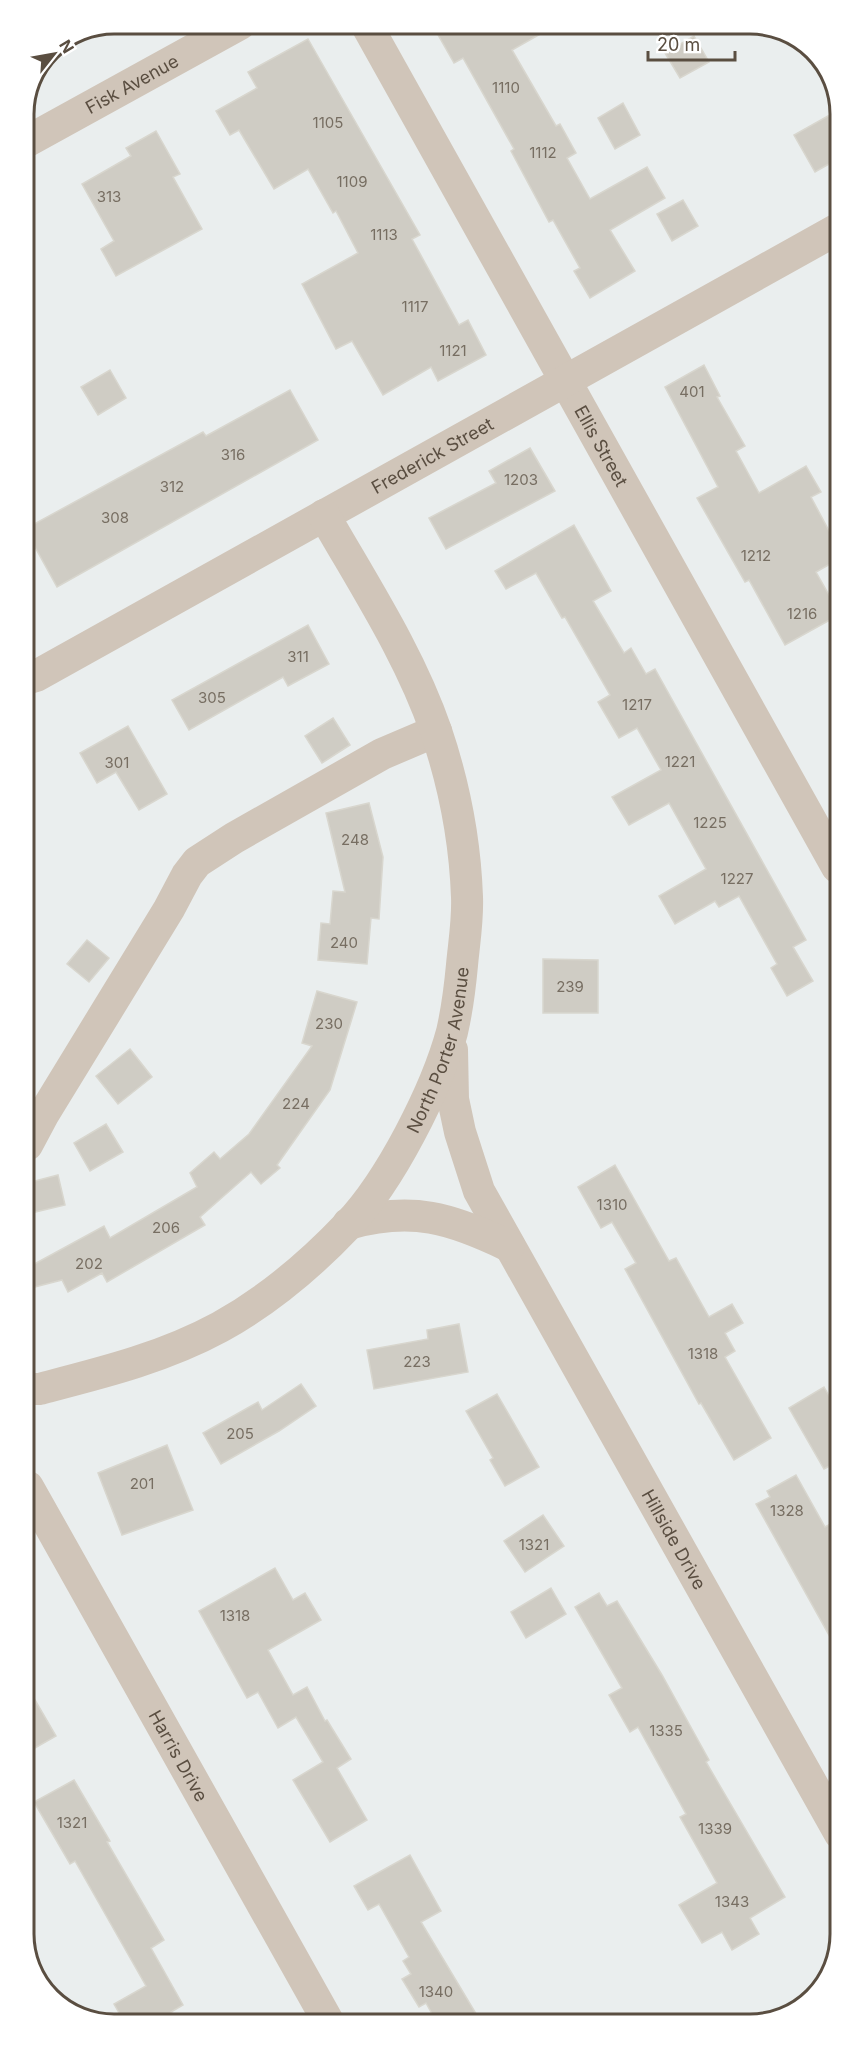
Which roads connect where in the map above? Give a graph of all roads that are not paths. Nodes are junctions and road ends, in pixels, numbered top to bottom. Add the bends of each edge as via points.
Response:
1 (221, 34) edge
2 (372, 34) edge
3 (35, 136) edge
4 (830, 233) edge
5 (566, 380) junction
6 (324, 516) junction
7 (35, 676) edge
8 (436, 731) junction
9 (830, 855) edge
10 (452, 1031) junction
11 (34, 1131) edge
12 (348, 1224) junction
13 (509, 1246) junction
14 (34, 1389) edge
15 (34, 1500) edge
16 (830, 1816) edge
17 (324, 2014) edge

1 - 3 street, Fisk Avenue
2 - 5 street, Ellis Street
4 - 5 street, Frederick Street
5 - 6 street, Frederick Street
5 - 9 street, Ellis Street
6 - 7 street, Frederick Street
6 - 8 street, North Porter Avenue via 417,682
8 - 10 street, North Porter Avenue via 461,828 467,897
8 - 11 street via 382,754 197,862
10 - 12 street, North Porter Avenue via 420,1113 381,1181
10 - 13 street, Hillside Drive via 453,1099 460,1132 479,1191
12 - 13 street via 373,1217 434,1217 470,1227
12 - 14 street, North Porter Avenue via 280,1286 220,1327 122,1368
13 - 16 street, Hillside Drive
15 - 17 street, Harris Drive

